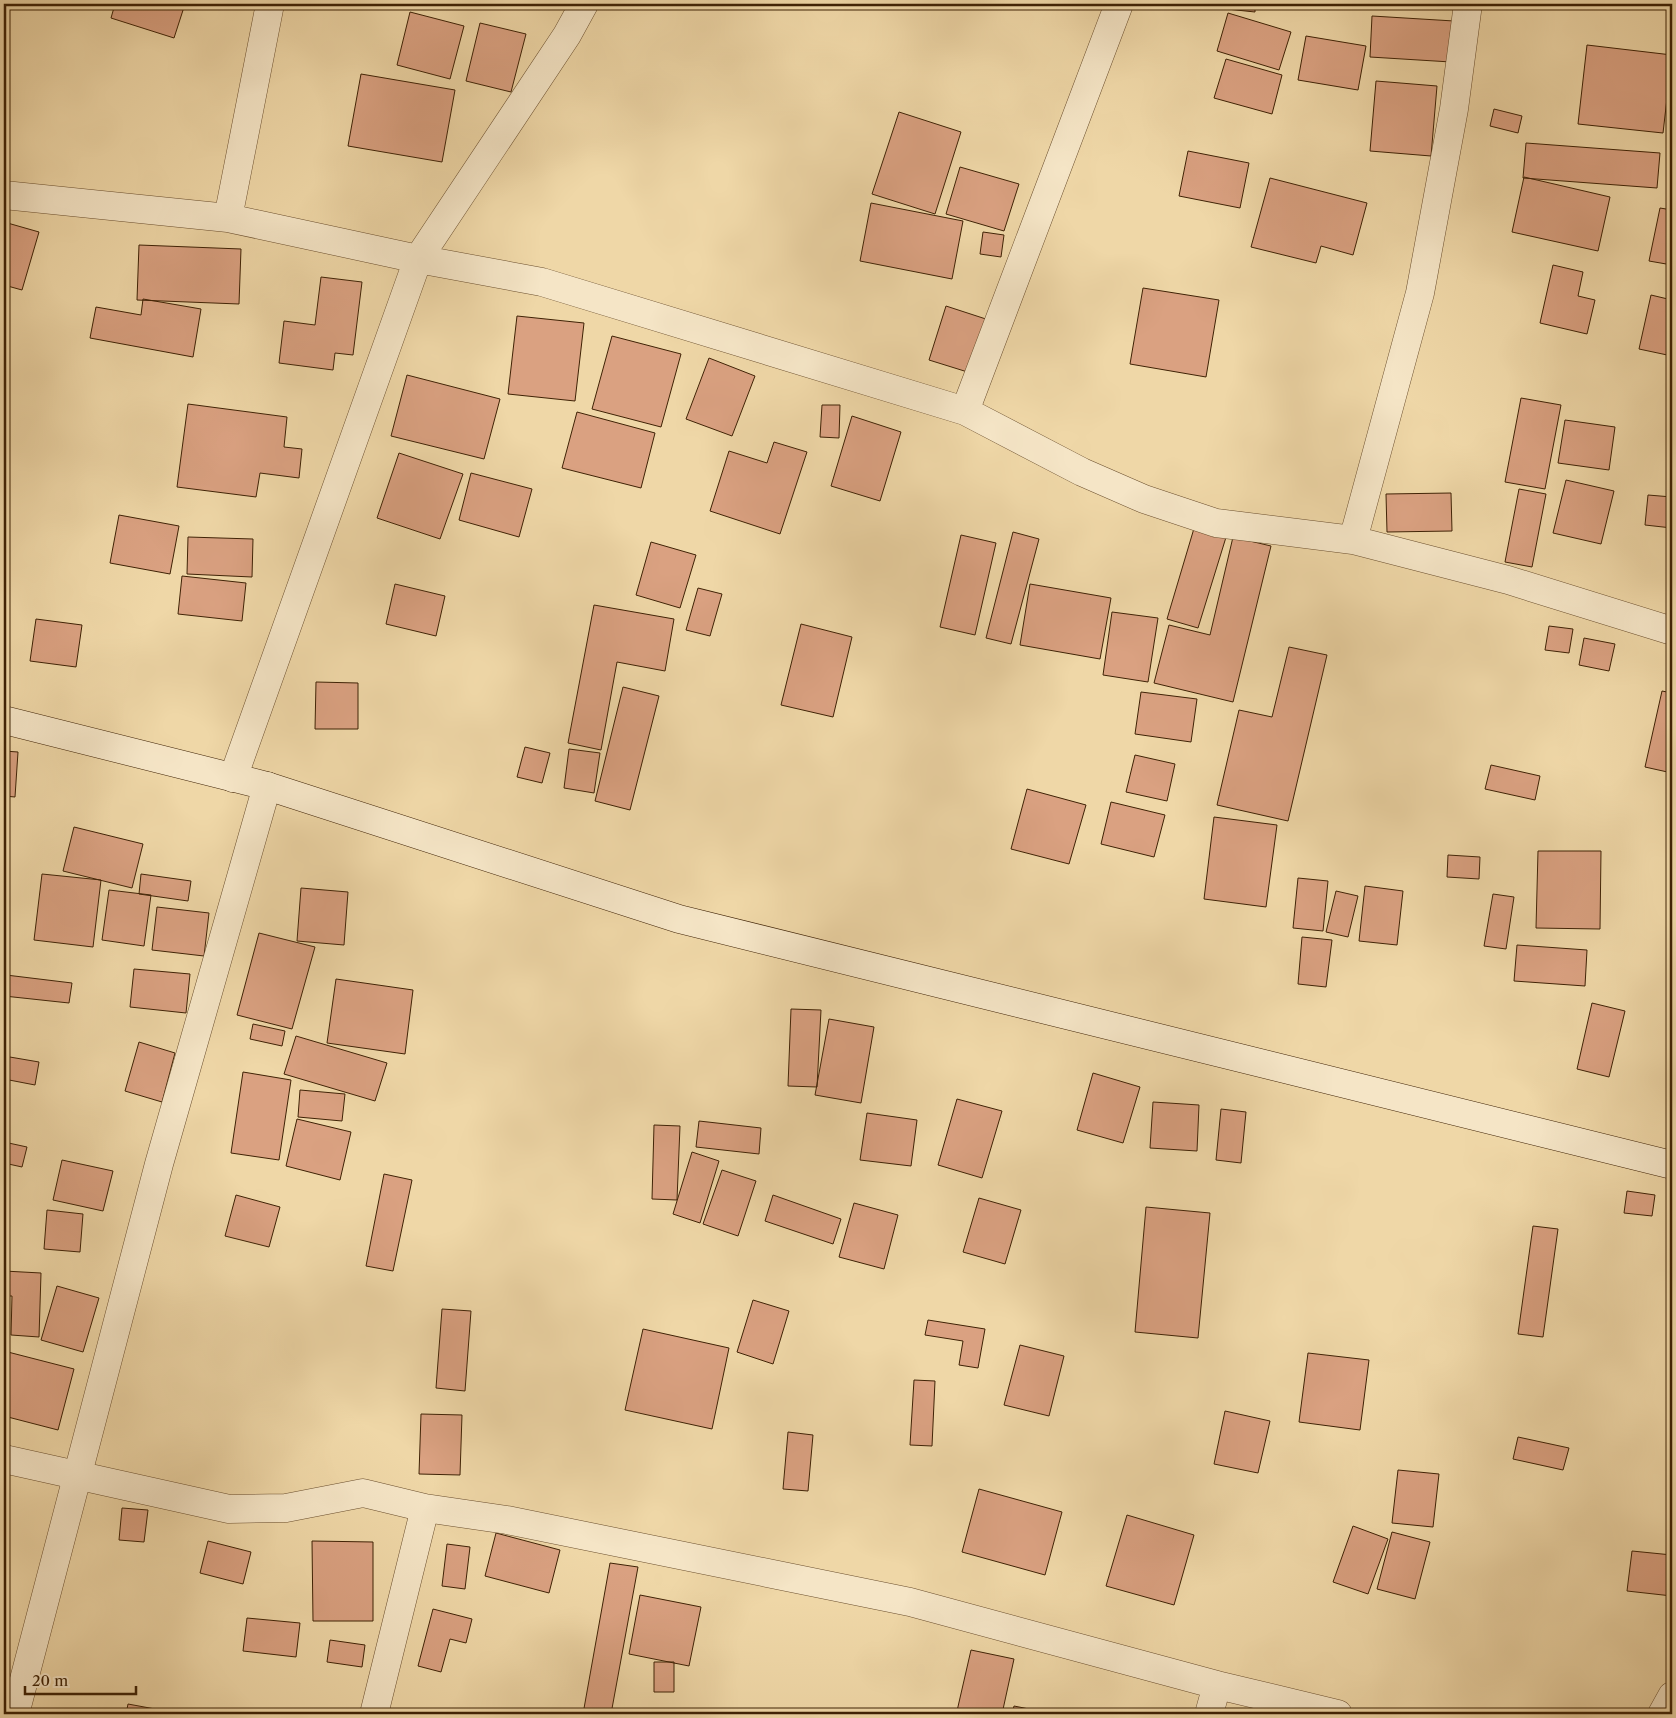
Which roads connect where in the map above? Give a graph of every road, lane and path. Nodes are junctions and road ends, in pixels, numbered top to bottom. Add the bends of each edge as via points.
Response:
1 (270, 4) edge
2 (584, 4) edge
3 (1119, 4) edge
4 (1468, 4) edge
5 (4, 195) edge
6 (228, 218) junction
7 (418, 259) junction
8 (965, 411) junction
9 (1353, 540) junction
10 (1672, 631) edge
11 (4, 720) edge
12 (233, 778) junction
13 (267, 786) junction
14 (1672, 1165) edge
15 (4, 1458) edge
16 (78, 1475) junction
17 (425, 1508) junction
18 (1218, 1685) junction
19 (1672, 1696) edge
20 (15, 1714) edge
21 (374, 1714) edge
22 (1209, 1714) edge
23 (1338, 1714) edge
24 (1662, 1714) edge

1 - 6 street
2 - 7 street via 567,36
3 - 8 street
4 - 9 street via 1454,109 1420,293
5 - 6 street
6 - 7 street
7 - 8 street via 542,282
7 - 12 street
8 - 9 street via 1082,472 1144,499 1216,523
9 - 10 street via 1508,580
11 - 12 street
12 - 13 street
13 - 14 street via 679,918
13 - 16 street via 159,1164
15 - 16 street
16 - 17 street via 229,1509 286,1508 363,1493
16 - 20 street
17 - 18 street via 507,1520 910,1602
17 - 21 street
18 - 22 street
18 - 23 street
19 - 24 street

